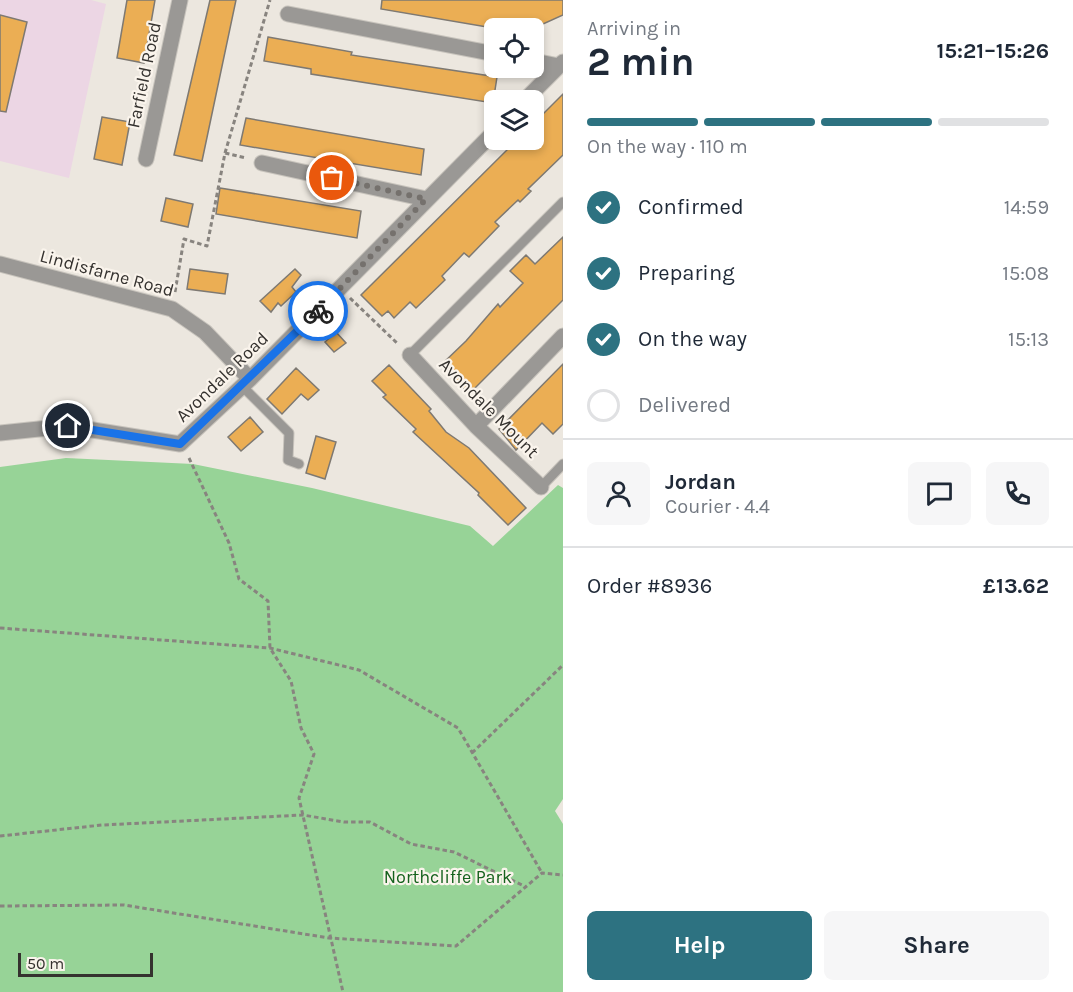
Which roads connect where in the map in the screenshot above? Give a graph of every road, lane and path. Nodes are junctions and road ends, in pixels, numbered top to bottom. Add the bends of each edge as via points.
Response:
1 (180, 0) edge
2 (270, 0) edge
3 (288, 14) dead end
4 (484, 52) edge
5 (544, 62) edge
6 (561, 64) edge
7 (535, 90) edge
8 (484, 142) edge
9 (225, 153) junction
10 (146, 159) dead end
11 (262, 163) joint
12 (426, 199) junction
13 (563, 202) edge
14 (0, 264) edge
15 (340, 289) junction
16 (172, 309) junction
17 (563, 336) edge
18 (410, 355) junction
19 (246, 382) junction
20 (476, 426) junction
21 (0, 433) edge
22 (193, 464) dead end
23 (299, 464) dead end
24 (563, 464) edge
25 (541, 488) joint
26 (0, 628) edge
27 (270, 648) junction
28 (563, 665) edge
29 (472, 753) junction
30 (303, 815) junction
31 (0, 836) edge
32 (542, 873) junction
33 (563, 875) edge
34 (526, 887) junction
35 (0, 906) edge
36 (329, 939) junction
37 (343, 992) edge

1 - 10 street, Farfield Road
2 - 9 path
3 - 4 street
5 - 6 street
6 - 7 street
8 - 12 street, Avondale Road
9 - 11 path
9 - 16 path via 207,246 184,239
11 - 12 street
12 - 15 street, Avondale Road
13 - 18 lane
14 - 16 street, Lindisfarne Road
15 - 18 path
15 - 19 street, Avondale Road
16 - 19 street, Lindisfarne Road via 205,332
17 - 20 street
18 - 20 street, Avondale Mount
19 - 21 street, Avondale Road via 180,444 68,426
19 - 23 lane via 289,433 288,460
20 - 25 street, Avondale Mount
22 - 27 path via 229,543 239,579 268,601
24 - 25 lane
26 - 27 path
27 - 29 path via 358,670 458,728
27 - 30 path via 291,681 301,728 314,754 299,798
28 - 29 path
29 - 32 path
30 - 31 path via 102,825
30 - 34 path via 370,822 411,844 454,852
30 - 36 path
32 - 33 path
32 - 34 path
34 - 36 path via 456,946
35 - 36 path via 124,905
36 - 37 path

